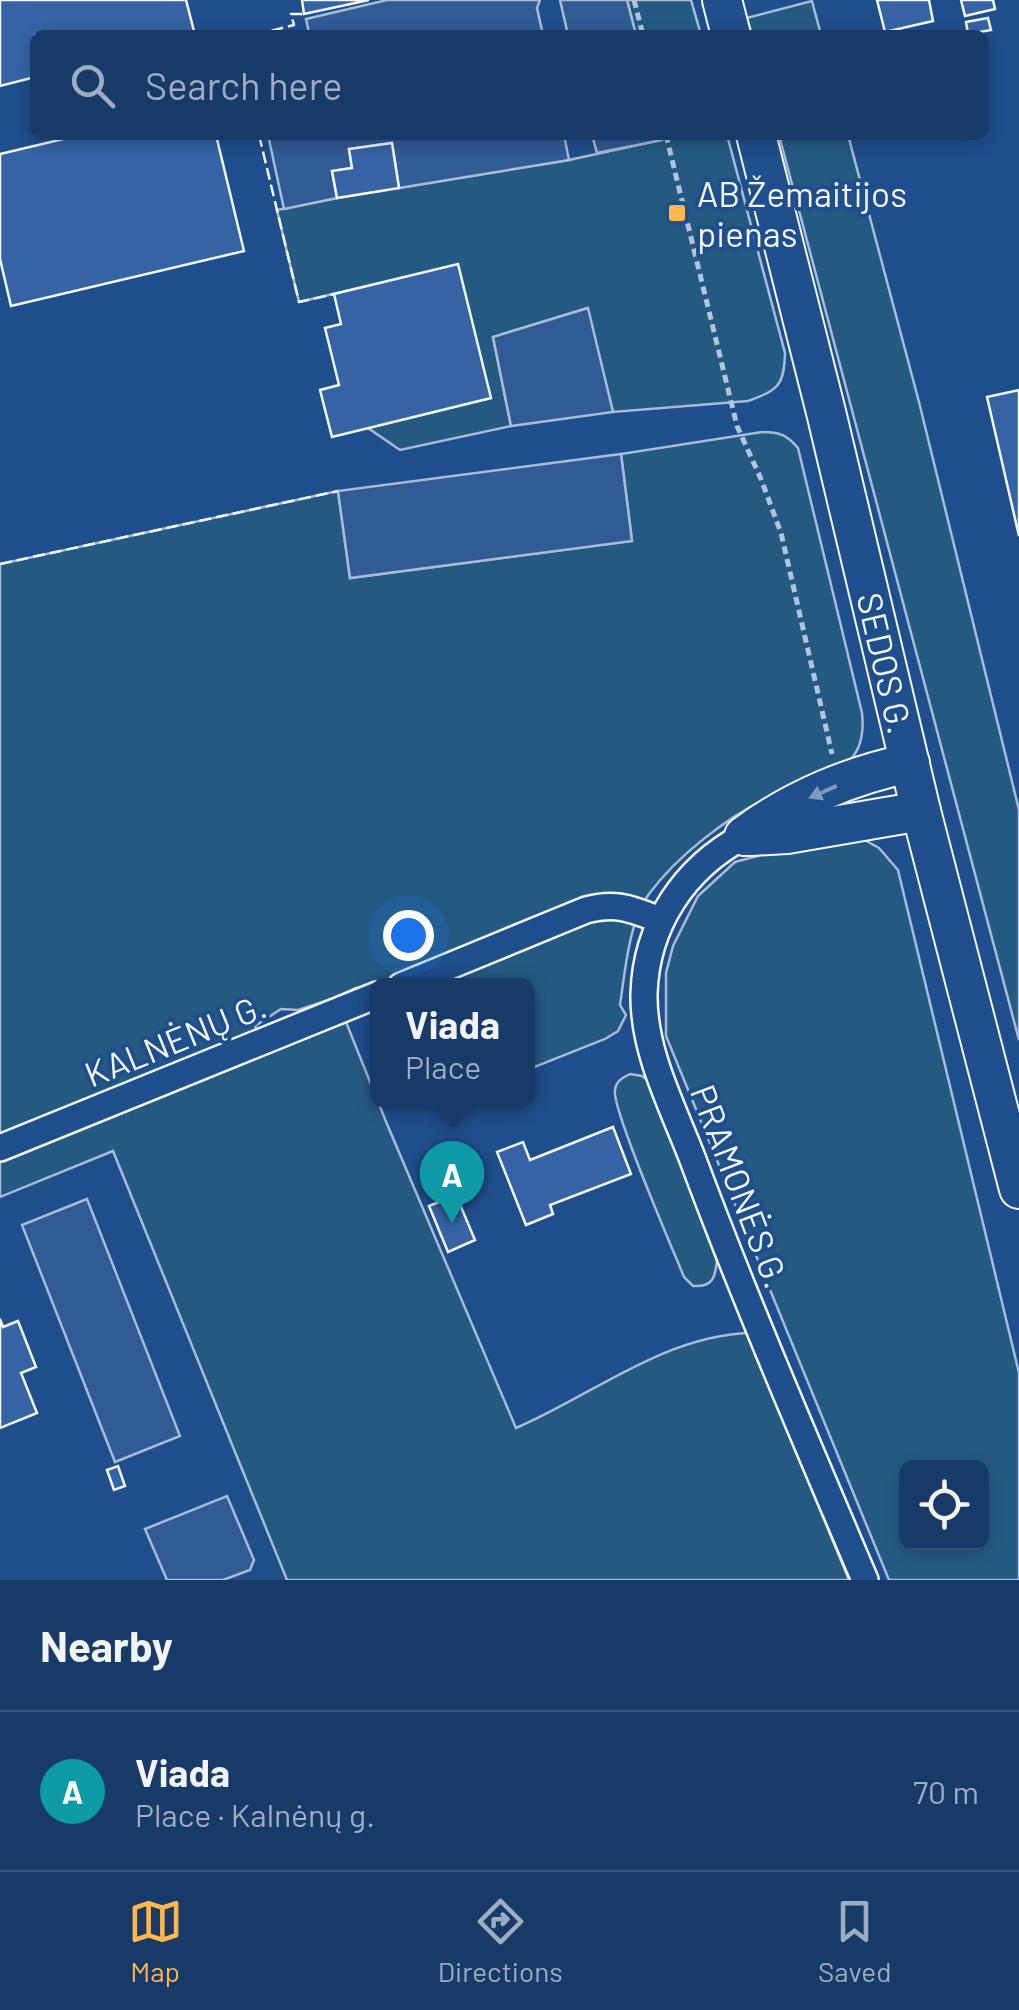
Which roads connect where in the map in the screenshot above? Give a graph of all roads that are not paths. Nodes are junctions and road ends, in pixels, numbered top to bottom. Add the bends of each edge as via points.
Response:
1 (722, 0) edge
2 (730, 30) edge
3 (757, 140) edge
4 (910, 763) junction
5 (920, 811) junction
6 (744, 836) junction
7 (660, 920) junction
8 (420, 978) edge
9 (370, 998) edge
10 (0, 1148) edge
11 (1019, 1189) edge
12 (865, 1580) edge

1 - 2 main road
3 - 4 main road, SEDOS G.
4 - 5 main road, SEDOS G.
4 -> 6 main road via 872,771 771,816
5 - 6 main road
5 - 11 main road, SEDOS G.
6 - 7 street, PRAMONĖS G. via 702,863
7 - 8 street via 627,908 586,910
7 - 12 street, PRAMONĖS G. via 644,992 649,1045 742,1290
9 - 10 street, KALNĖNŲ G.

